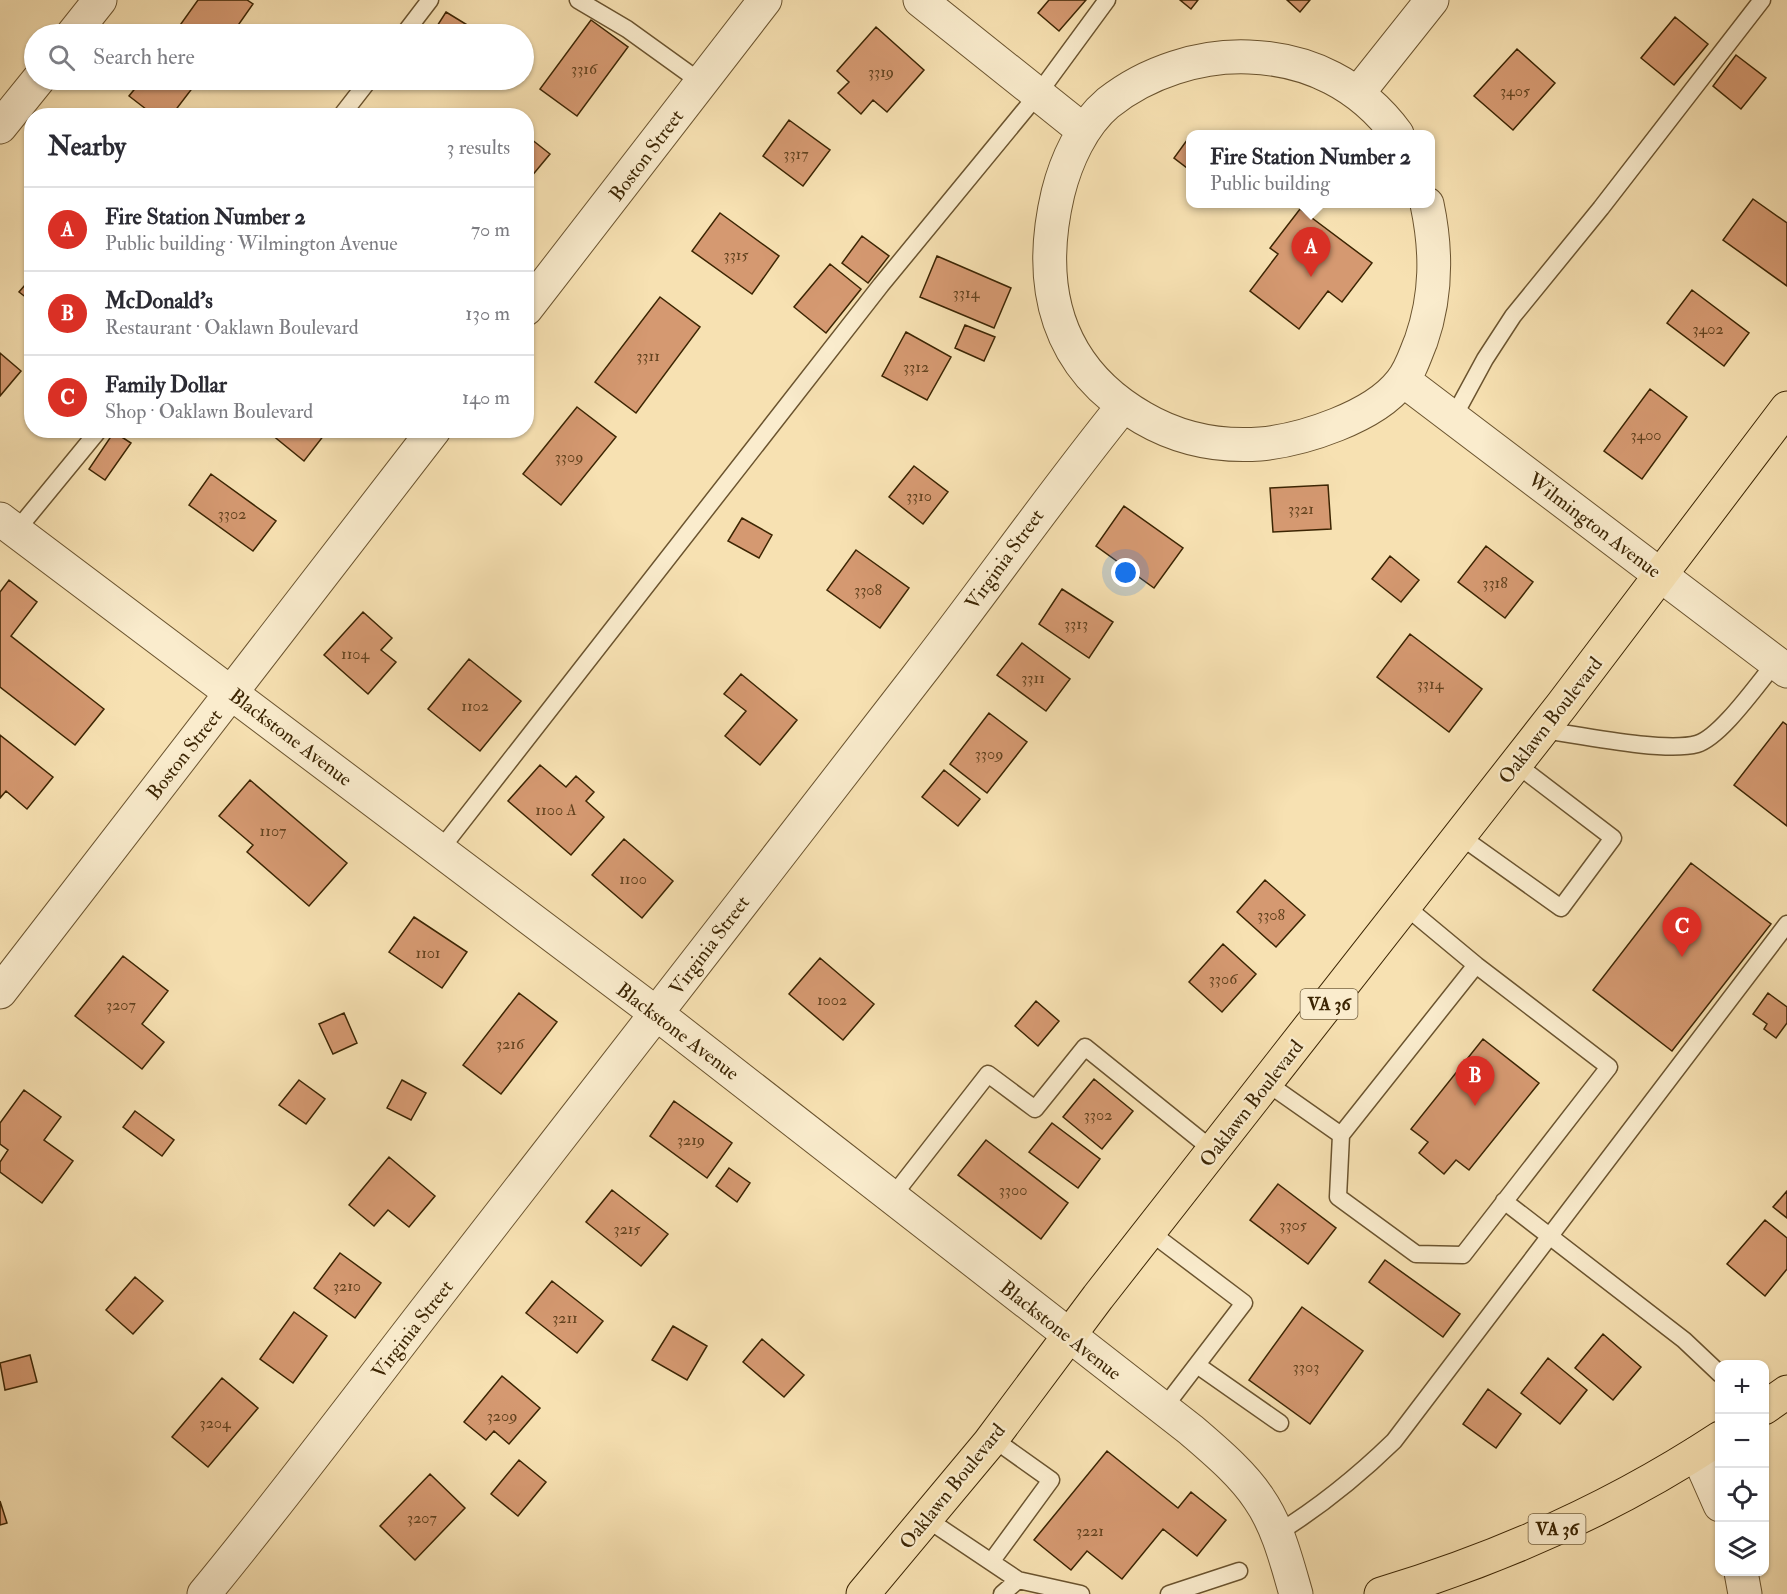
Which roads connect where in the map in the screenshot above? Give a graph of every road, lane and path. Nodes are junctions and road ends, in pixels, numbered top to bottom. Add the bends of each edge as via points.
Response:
1 (100, 0) edge
2 (430, 0) edge
3 (578, 0) edge
4 (765, 0) edge
5 (920, 0) edge
6 (1107, 0) edge
7 (1432, 0) edge
8 (1762, 0) edge
9 (81, 24) edge
10 (412, 24) edge
11 (702, 82) junction
12 (30, 90) edge
13 (362, 90) edge
14 (1358, 93) junction
15 (1038, 94) junction
16 (348, 108) edge
17 (0, 127) edge
18 (1393, 130) edge
19 (1084, 132) junction
20 (1428, 208) edge
21 (534, 299) edge
22 (1403, 380) junction
23 (1123, 406) junction
24 (1787, 408) edge
25 (1453, 418) junction
26 (91, 438) edge
27 (428, 438) edge
28 (8, 525) edge
29 (1660, 575) junction
30 (1781, 666) edge
31 (231, 693) junction
32 (1543, 730) junction
33 (1516, 764) junction
34 (1460, 836) junction
35 (440, 850) junction
36 (1405, 906) junction
37 (1787, 924) edge
38 (1476, 965) junction
39 (0, 992) edge
40 (657, 1014) junction
41 (1267, 1083) junction
42 (1341, 1135) junction
43 (1214, 1151) junction
44 (892, 1197) junction
45 (1504, 1201) junction
46 (1150, 1232) junction
47 (1551, 1236) junction
48 (1069, 1336) junction
49 (1197, 1365) junction
50 (1715, 1370) edge
51 (1787, 1392) edge
52 (1769, 1405) edge
53 (1163, 1409) junction
54 (1280, 1423) dead end
55 (992, 1438) junction
56 (1708, 1446) edge
57 (1715, 1484) edge
58 (927, 1519) junction
59 (1276, 1534) junction
60 (991, 1562) junction
61 (1239, 1571) dead end
62 (1742, 1576) edge
63 (1018, 1580) junction
64 (204, 1594) edge
65 (863, 1594) edge
66 (1002, 1594) edge
67 (1081, 1594) edge
68 (1169, 1594) edge
69 (1296, 1594) edge
70 (1381, 1594) edge
71 (1745, 1594) edge

1 - 9 street
2 - 10 lane
3 - 11 lane
4 - 11 street, Boston Street
5 - 15 street
6 - 15 lane
7 - 14 street
8 - 25 lane via 1513,316
11 - 21 street, Boston Street
12 - 17 street
13 - 16 lane
14 - 18 street
14 - 19 street via 1316,69 1288,60 1229,56 1180,65 1142,81 1107,104
15 - 19 street
15 - 35 lane via 881,285
19 - 23 street via 1064,171 1050,228 1047,265 1054,309 1068,344 1089,375
20 - 22 street via 1435,272 1430,314
22 - 23 street via 1395,390 1359,414 1320,432 1278,442 1204,442 1166,431
22 - 25 street, Wilmington Avenue
23 - 40 street, Virginia Street
24 - 29 highway, Oaklawn Boulevard / VA 36
25 - 29 street, Wilmington Avenue
26 - 28 lane
27 - 31 street, Boston Street
28 - 31 street, Blackstone Avenue
29 - 30 street, Wilmington Avenue
29 - 32 highway, Oaklawn Boulevard / VA 36
30 - 32 lane via 1726,723 1698,744 1659,746
31 - 35 street, Blackstone Avenue
31 - 39 street, Boston Street
32 - 33 highway, Oaklawn Boulevard / VA 36
33 - 34 highway, Oaklawn Boulevard / VA 36
33 - 34 lane via 1613,838 1561,908
34 - 36 highway, Oaklawn Boulevard / VA 36
35 - 40 street, Blackstone Avenue
36 - 38 lane
36 - 41 highway, Oaklawn Boulevard / VA 36
37 - 47 lane
38 - 42 lane
38 - 45 lane via 1610,1067
40 - 44 street, Blackstone Avenue
40 - 64 street, Virginia Street
41 - 42 lane
41 - 43 highway, Oaklawn Boulevard / VA 36
42 - 45 lane via 1338,1197 1416,1254 1463,1255
43 - 44 lane via 1084,1047 1035,1110 988,1074
43 - 46 highway, Oaklawn Boulevard / VA 36
44 - 48 street, Blackstone Avenue
45 - 47 lane
46 - 48 highway, Oaklawn Boulevard / VA 36
46 - 49 lane via 1244,1303
47 - 50 lane via 1684,1340
47 - 59 lane via 1394,1441 1353,1481
48 - 53 street, Blackstone Avenue
48 - 55 highway, Oaklawn Boulevard / VA 36
49 - 53 lane
49 - 54 lane
51 - 52 highway
53 - 59 street, Blackstone Avenue via 1218,1454 1260,1499
55 - 58 highway, Oaklawn Boulevard / VA 36
55 - 60 lane via 1051,1480
56 - 57 street
56 - 70 highway, VA 36 via 1617,1500 1534,1540
58 - 60 lane
58 - 65 highway, Oaklawn Boulevard / VA 36
59 - 69 street, Blackstone Avenue
60 - 63 lane
61 - 68 lane
62 - 71 street
63 - 66 lane
63 - 67 lane

